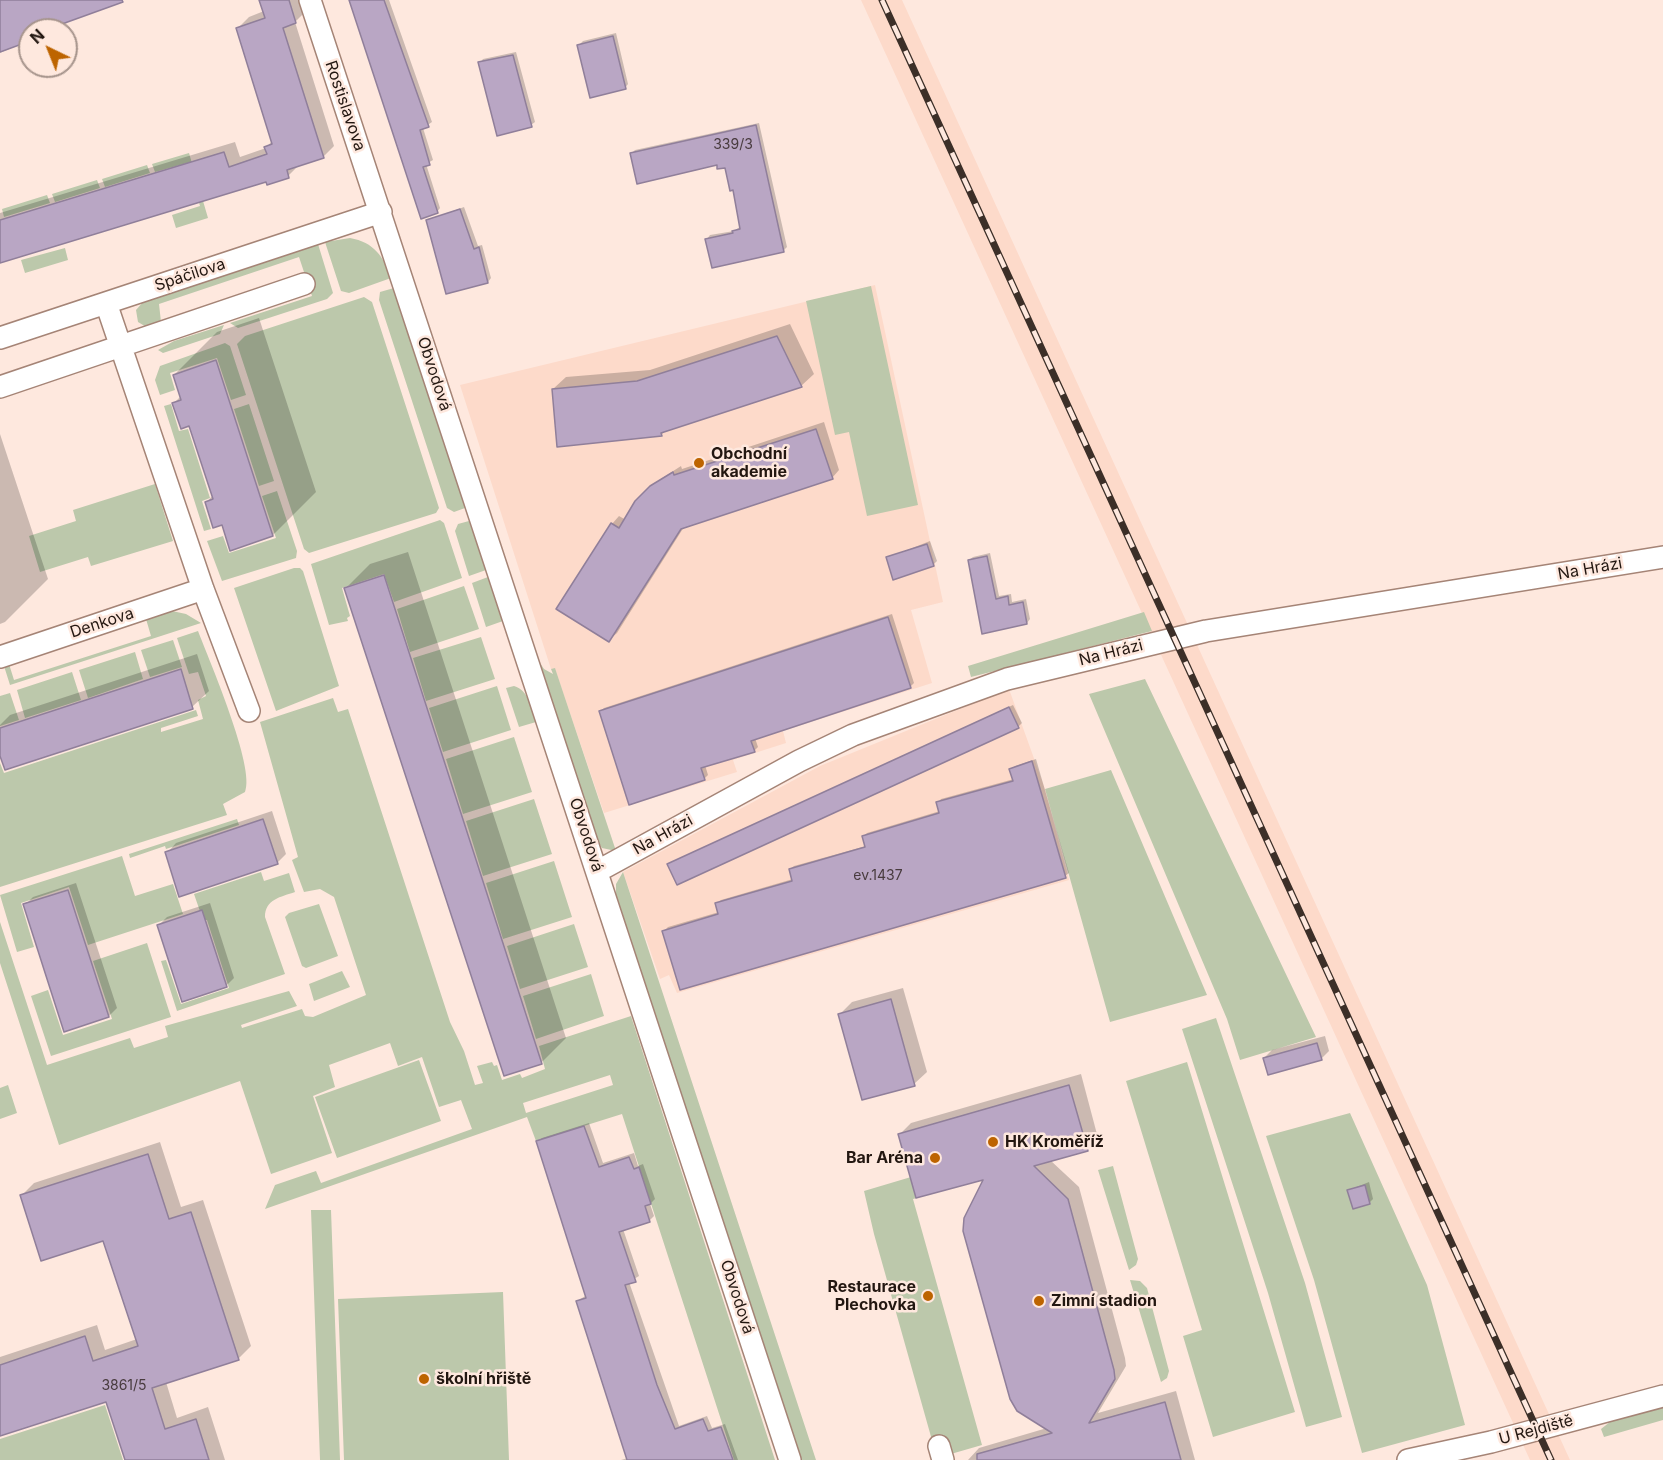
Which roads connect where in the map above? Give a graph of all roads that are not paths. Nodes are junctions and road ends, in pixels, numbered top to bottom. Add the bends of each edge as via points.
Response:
1 (310, 0) edge
2 (381, 212) junction
3 (304, 284) dead end
4 (106, 303) junction
5 (0, 338) edge
6 (122, 346) junction
7 (0, 387) edge
8 (1663, 557) edge
9 (203, 589) junction
10 (0, 657) edge
11 (249, 711) dead end
12 (598, 871) junction
13 (1663, 1396) edge
14 (790, 1460) edge
15 (1408, 1460) edge

1 - 2 street, Rostislavova
2 - 4 street, Spáčilova
2 - 12 street, Obvodová
3 - 6 street
4 - 5 street, Spáčilova
4 - 6 street
6 - 7 street
6 - 9 street
8 - 12 street, Na Hrázi via 1195,633 1007,678 853,735
9 - 10 street, Denkova
9 - 11 street
12 - 14 street, Obvodová
13 - 15 street, U Rejdiště

